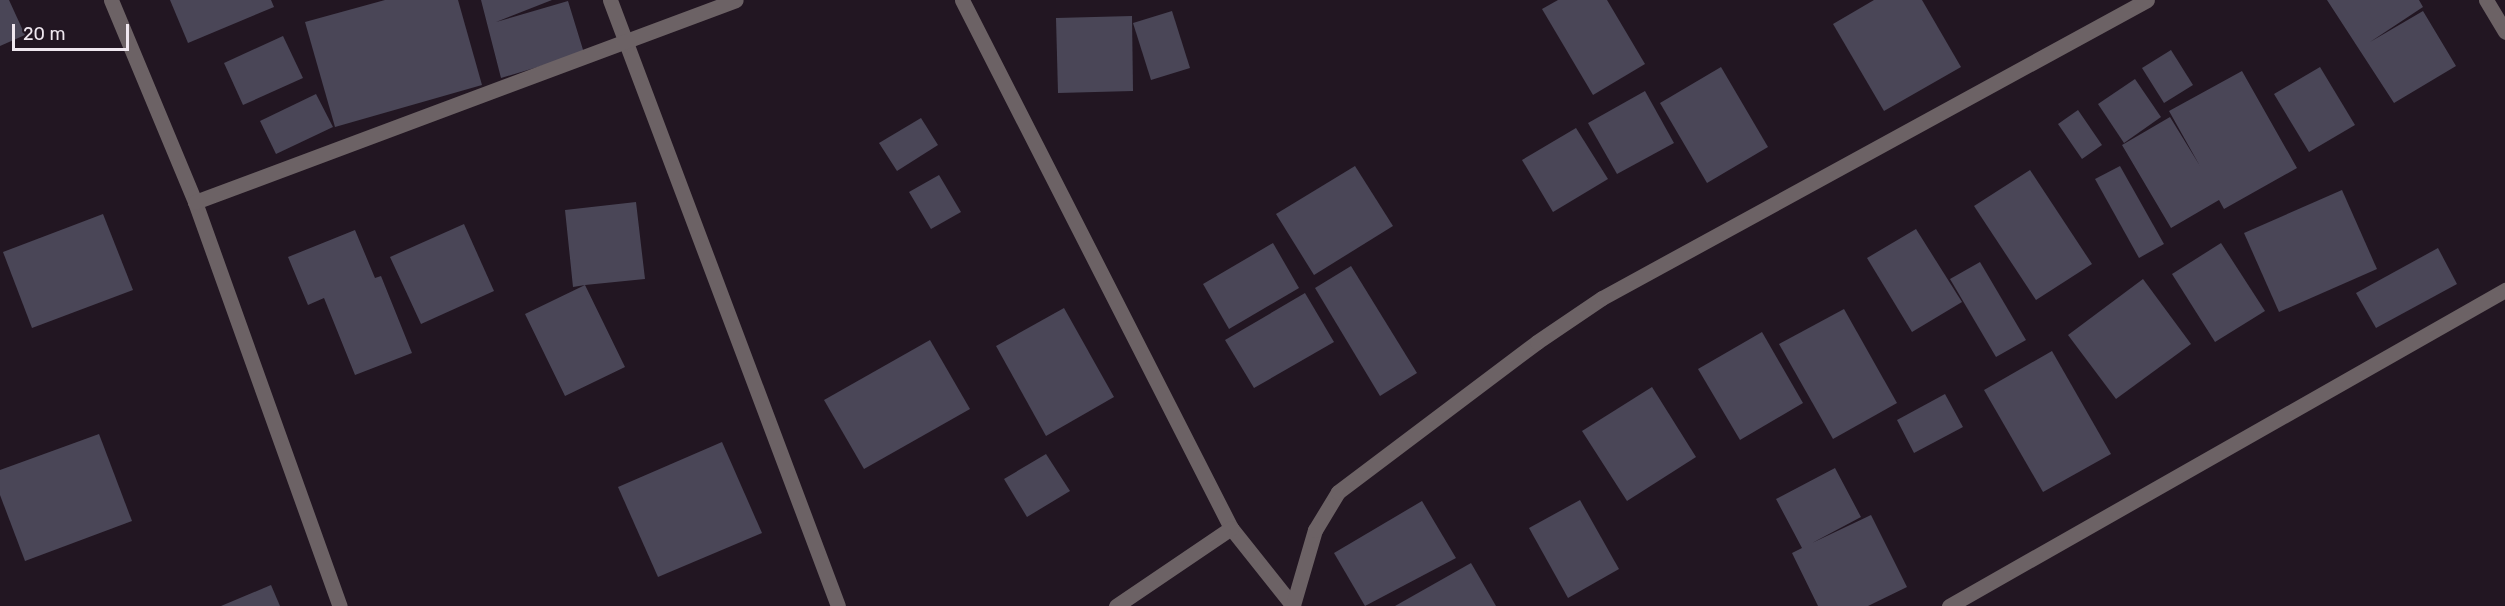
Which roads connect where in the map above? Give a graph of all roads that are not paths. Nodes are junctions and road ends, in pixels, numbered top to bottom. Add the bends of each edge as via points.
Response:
1 (111, 0) edge
2 (610, 0) edge
3 (736, 0) edge
4 (962, 0) edge
5 (2147, 0) edge
6 (2486, 0) edge
7 (2505, 32) edge
8 (626, 43) junction
9 (195, 202) junction
10 (2505, 290) edge
11 (1231, 528) junction
12 (340, 606) edge
13 (838, 606) edge
14 (1116, 606) edge
15 (1293, 606) edge
16 (1949, 606) edge

1 - 9 street
2 - 8 street
3 - 8 street
4 - 11 street
5 - 15 street via 1602,298 1537,342 1338,492 1315,530
6 - 7 street
8 - 9 street
8 - 13 street
9 - 12 street
10 - 16 street
11 - 14 street
11 - 15 street

